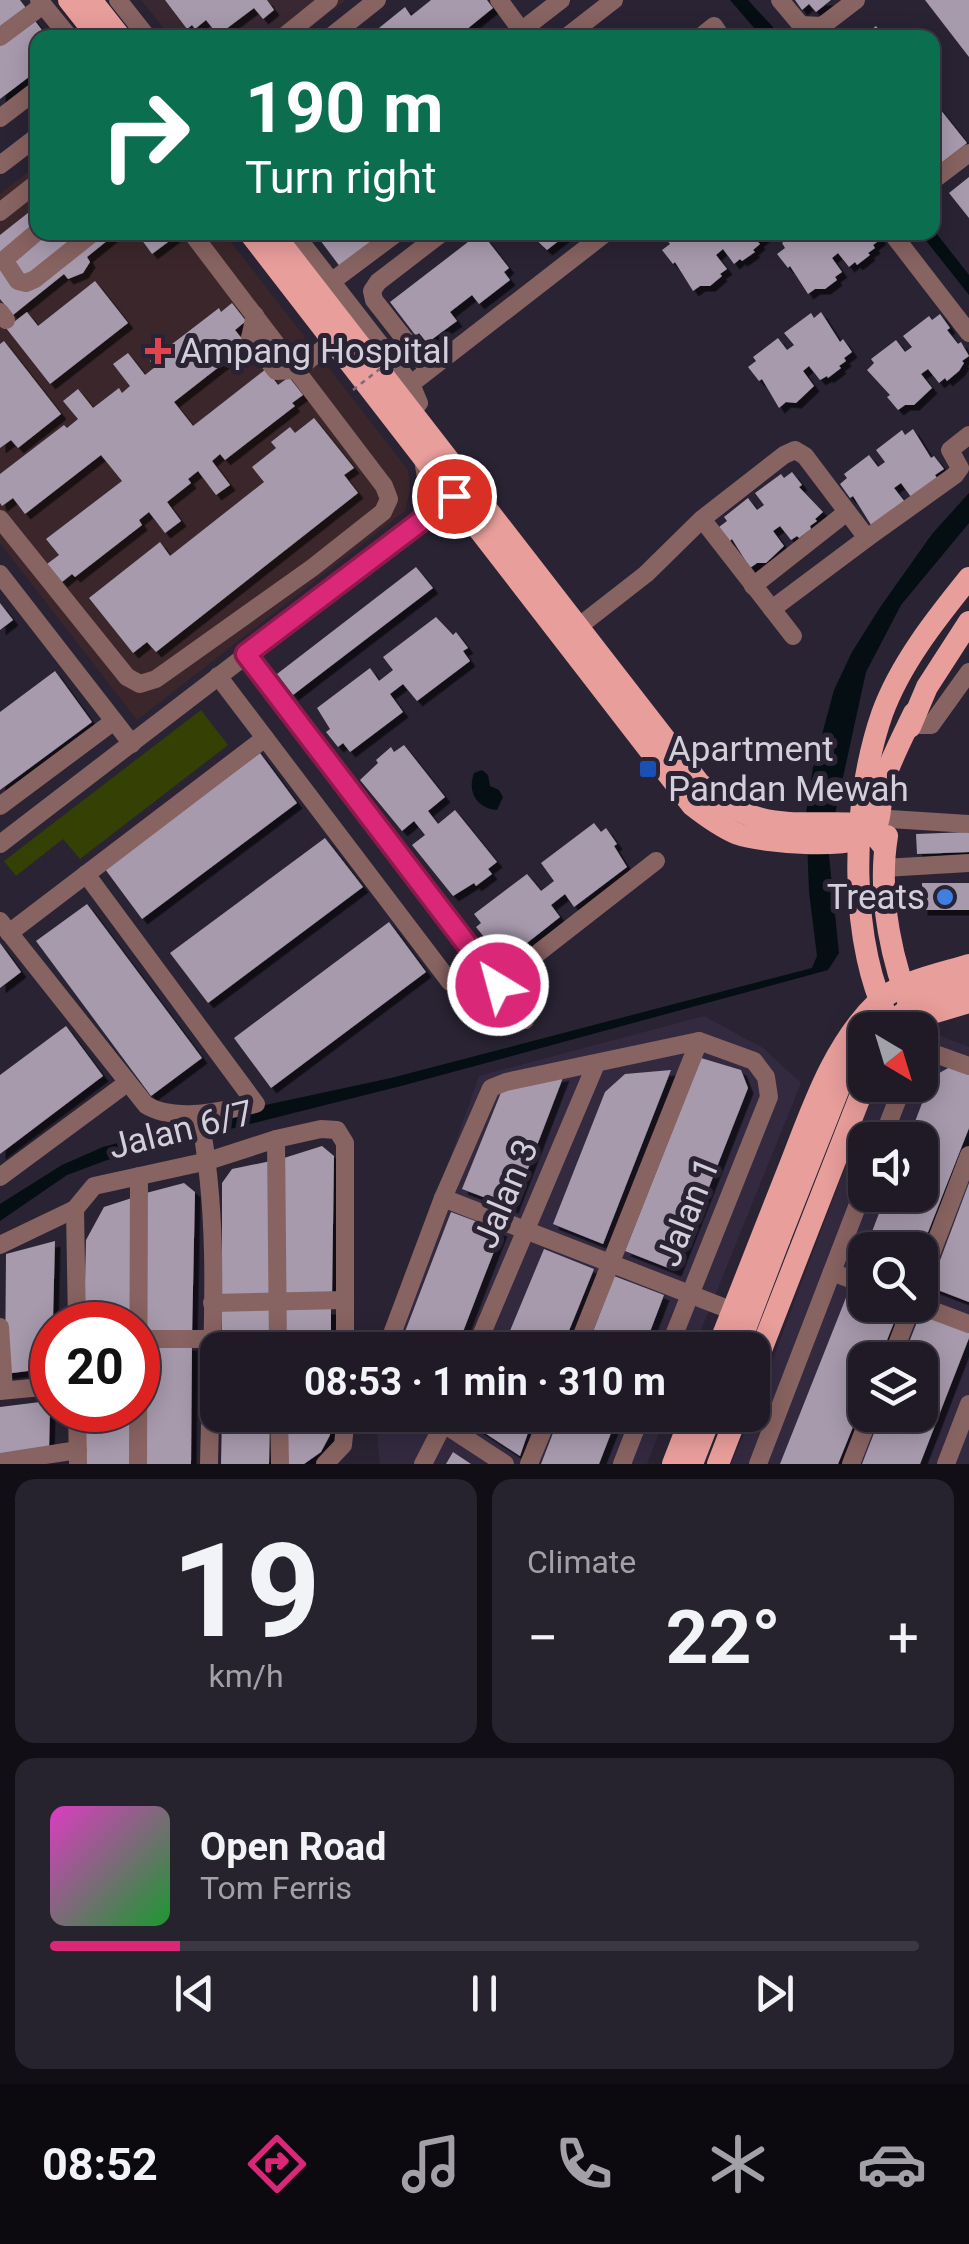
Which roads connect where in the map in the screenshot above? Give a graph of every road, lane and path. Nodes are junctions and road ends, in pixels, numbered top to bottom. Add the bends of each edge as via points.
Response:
1 (70, 0) edge
2 (91, 0) edge
3 (118, 0) edge
4 (328, 0) edge
5 (376, 0) edge
6 (499, 0) edge
7 (561, 0) edge
8 (614, 0) edge
9 (780, 0) edge
10 (856, 0) edge
11 (41, 2) edge
12 (64, 30) edge
13 (92, 30) edge
14 (115, 30) edge
15 (142, 30) edge
16 (292, 30) edge
17 (344, 30) edge
18 (522, 30) edge
19 (575, 30) edge
20 (0, 37) edge
21 (30, 95) edge
22 (0, 118) edge
23 (30, 142) edge
24 (969, 153) edge
25 (0, 165) edge
26 (940, 175) edge
27 (30, 188) edge
28 (0, 212) edge
29 (30, 237) edge
30 (84, 240) edge
31 (198, 240) edge
32 (258, 240) edge
33 (278, 240) edge
34 (301, 240) edge
35 (387, 240) edge
36 (433, 240) edge
37 (596, 240) edge
38 (897, 240) edge
39 (332, 282) junction
40 (345, 327) junction
41 (969, 332) edge
42 (390, 360) dead end
43 (428, 369) junction
44 (296, 370) junction
45 (411, 384) junction
46 (353, 390) dead end
47 (411, 412) junction
48 (969, 435) edge
49 (422, 454) junction
50 (461, 490) junction
51 (847, 512) junction
52 (0, 519) edge
53 (702, 519) junction
54 (420, 522) junction
55 (867, 538) junction
56 (312, 568) junction
57 (0, 574) edge
58 (969, 578) edge
59 (753, 586) junction
60 (329, 592) junction
61 (772, 609) junction
62 (969, 622) edge
63 (576, 624) junction
64 (792, 636) dead end
65 (246, 654) junction
66 (969, 672) edge
67 (218, 676) junction
68 (912, 719) junction
69 (114, 720) junction
70 (265, 738) junction
71 (132, 744) junction
72 (0, 806) edge
73 (969, 824) edge
74 (804, 833) junction
75 (861, 837) junction
76 (0, 844) edge
77 (656, 861) dead end
78 (969, 863) edge
79 (86, 874) junction
80 (5, 927) edge
81 (450, 982) dead end
82 (498, 985) junction
83 (965, 985) edge
84 (901, 987) junction
85 (878, 1002) junction
86 (888, 1012) edge
87 (903, 1012) edge
88 (905, 1012) edge
89 (936, 1012) edge
90 (525, 1020) dead end
91 (699, 1041) junction
92 (938, 1055) edge
93 (596, 1064) junction
94 (848, 1064) edge
95 (969, 1066) edge
96 (830, 1070) junction
97 (848, 1073) edge
98 (127, 1083) junction
99 (858, 1102) edge
100 (199, 1116) junction
101 (276, 1140) junction
102 (969, 1155) edge
103 (208, 1161) junction
104 (139, 1176) junction
105 (0, 1177) edge
106 (443, 1198) junction
107 (75, 1209) junction
108 (855, 1212) edge
109 (526, 1231) junction
110 (938, 1236) edge
111 (0, 1245) edge
112 (612, 1264) junction
113 (832, 1272) junction
114 (848, 1278) edge
115 (690, 1295) junction
116 (344, 1300) junction
117 (278, 1301) junction
118 (76, 1302) edge
119 (138, 1302) edge
120 (212, 1303) junction
121 (732, 1311) junction
122 (938, 1313) edge
123 (969, 1324) edge
124 (0, 1326) edge
125 (211, 1332) edge
126 (278, 1332) edge
127 (345, 1332) edge
128 (393, 1332) edge
129 (484, 1332) edge
130 (584, 1332) edge
131 (675, 1332) edge
132 (724, 1332) edge
133 (743, 1332) edge
134 (768, 1332) edge
135 (160, 1339) edge
136 (200, 1339) edge
137 (30, 1388) edge
138 (2, 1391) edge
139 (969, 1404) edge
140 (138, 1432) edge
141 (210, 1432) edge
142 (279, 1432) edge
143 (344, 1432) edge
144 (436, 1432) edge
145 (460, 1432) edge
146 (542, 1432) edge
147 (634, 1432) edge
148 (685, 1432) edge
149 (704, 1432) edge
150 (730, 1432) edge
151 (863, 1432) edge
152 (78, 1457) edge
153 (0, 1462) edge
154 (138, 1464) edge
155 (209, 1464) edge
156 (280, 1464) edge
157 (325, 1464) edge
158 (423, 1464) edge
159 (505, 1464) edge
160 (528, 1464) edge
161 (622, 1464) edge
162 (673, 1464) edge
163 (692, 1464) edge
164 (718, 1464) edge
165 (758, 1464) edge
166 (851, 1464) edge
167 (946, 1464) edge

1 - 13 main road
2 - 14 main road
3 - 15 street
4 - 16 street
5 - 17 street
6 - 18 street
7 - 18 street
8 - 19 street
9 - 10 street via 800,25 822,26
11 - 12 street
11 - 20 street
21 - 22 street
23 - 25 street
24 - 26 street
27 - 28 street
29 - 30 street via 4,260 26,283
31 - 44 street
32 - 40 main road
33 - 40 main road
34 - 39 street
35 - 39 street
36 - 43 street via 372,291
37 - 43 street
38 - 41 street
39 - 40 street
40 - 44 street
40 - 45 street
40 - 47 main road
40 - 49 main road
42 - 46 path, bridge
43 - 45 street
44 - 56 street via 389,499 383,512
45 - 47 street via 419,404
47 - 50 main road
48 - 55 street via 950,450 960,468 955,475
49 - 50 main road
49 - 54 street via 428,484
50 - 54 street
50 - 63 main road
50 - 74 main road via 692,805 739,834
51 - 53 street via 795,450
51 - 55 street
51 - 59 street
52 - 56 street via 127,677 140,684
53 - 59 street
53 - 63 street
54 - 60 street
55 - 61 street
56 - 60 street
57 - 69 street
58 - 75 main road via 916,649 882,714
59 - 61 street
60 - 65 street
61 - 64 street
62 - 68 main road
63 - 74 main road via 698,783 725,806
65 - 67 street
65 - 82 street
66 - 68 street via 931,725
67 - 70 street
67 - 71 street
68 - 75 main road
69 - 71 street
69 - 72 street
70 - 79 street
70 - 81 street
71 - 76 street
73 - 75 street
74 - 75 main road
75 - 78 street
75 - 84 main road via 886,907
75 - 85 main road via 858,875
77 - 82 street
79 - 80 street
79 - 100 street via 256,1104
80 - 98 street
82 - 90 street
83 - 84 main road
83 - 88 main road, bridge
83 - 89 main road
84 - 85 main road
84 - 87 main road
85 - 86 main road
85 - 96 main road
91 - 93 street
91 - 112 street
91 - 115 street, Jalan 1 via 754,1061 766,1076 769,1098
92 - 95 street
93 - 106 street via 490,1088
93 - 109 street, Jalan 3
94 - 96 main road
96 - 121 main road
97 - 133 main road, bridge
98 - 100 street via 155,1111
98 - 105 street
99 - 134 main road
100 - 103 street
101 - 103 street, Jalan 6/7
101 - 116 street, Jalan 6/7 via 337,1130 345,1143
101 - 117 street
102 - 110 street
103 - 104 street, Jalan 6/7
103 - 120 street
104 - 107 street, Jalan 6/7 via 94,1186
104 - 119 street
106 - 109 street
106 - 128 street
107 - 111 street, Jalan 6/7
107 - 118 street
108 - 113 street
109 - 112 street
109 - 129 street, Jalan 3
112 - 115 street
112 - 130 street
113 - 114 street
113 - 165 street
115 - 121 street
115 - 131 street, Jalan 1
116 - 117 street
116 - 127 street
117 - 120 street
117 - 126 street
120 - 125 street
121 - 132 main road
122 - 123 street
124 - 138 street
135 - 136 street
137 - 138 street
139 - 167 street
140 - 154 street
141 - 155 street
142 - 156 street
143 - 157 street via 342,1445
144 - 158 street
145 - 159 street
146 - 160 street
147 - 161 street
148 - 162 main road
149 - 163 main road
150 - 164 main road
151 - 166 street
152 - 153 street

